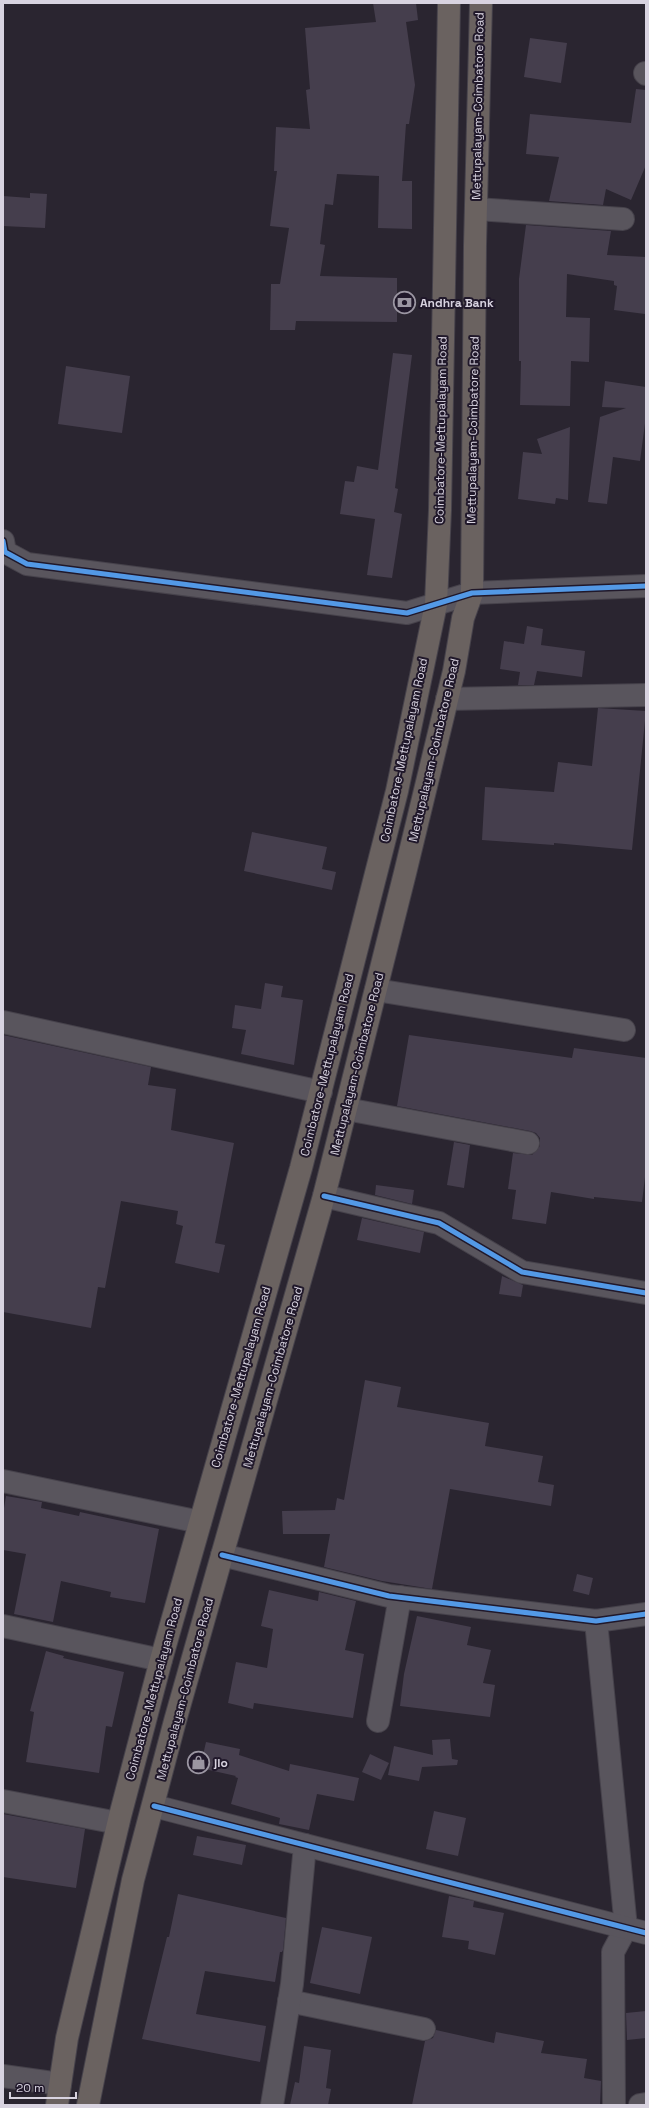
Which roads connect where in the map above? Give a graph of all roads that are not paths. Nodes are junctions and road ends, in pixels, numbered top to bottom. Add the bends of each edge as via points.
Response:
1 (449, 3) edge
2 (481, 3) edge
3 (476, 209) junction
4 (623, 219) dead end
5 (3, 541) edge
6 (646, 586) edge
7 (472, 593) junction
8 (436, 604) junction
9 (646, 695) edge
10 (447, 699) junction
11 (376, 990) junction
12 (3, 1022) edge
13 (624, 1030) dead end
14 (321, 1092) junction
15 (346, 1109) junction
16 (528, 1143) dead end
17 (324, 1196) junction
18 (646, 1293) edge
19 (3, 1481) edge
20 (200, 1522) junction
21 (222, 1555) junction
22 (400, 1597) junction
23 (646, 1614) edge
24 (596, 1621) junction
25 (3, 1626) edge
26 (161, 1660) junction
27 (378, 1720) dead end
28 (3, 1801) edge
29 (152, 1813) junction
30 (119, 1820) junction
31 (305, 1845) junction
32 (105, 1876) junction
33 (133, 1880) junction
34 (636, 1930) edge
35 (289, 2001) junction
36 (424, 2029) dead end
37 (3, 2076) edge
38 (60, 2084) junction
39 (91, 2104) edge
40 (646, 2104) edge
41 (57, 2105) edge
42 (272, 2105) edge
43 (614, 2105) edge
44 (640, 2105) edge

1 - 8 highway, Coimbatore-Mettupalayam Road
2 - 3 highway, Mettupalayam-Coimbatore Road
3 - 4 street
3 - 7 highway, Mettupalayam-Coimbatore Road
5 - 8 street via 5,552 27,564 407,613
6 - 7 street
7 - 8 street
7 - 10 highway, Mettupalayam-Coimbatore Road via 463,618
8 - 14 highway, Coimbatore-Mettupalayam Road via 397,792
9 - 10 street
10 - 11 highway, Mettupalayam-Coimbatore Road
11 - 13 street
11 - 15 highway, Mettupalayam-Coimbatore Road
12 - 14 street
14 - 20 highway, Coimbatore-Mettupalayam Road
15 - 16 street
15 - 17 highway, Mettupalayam-Coimbatore Road
17 - 18 street via 439,1223 522,1272
17 - 21 highway, Mettupalayam-Coimbatore Road
19 - 20 street
20 - 26 highway, Coimbatore-Mettupalayam Road
21 - 22 street
21 - 29 highway, Mettupalayam-Coimbatore Road
22 - 24 street
22 - 27 street
23 - 24 street
24 - 34 street
25 - 26 street
26 - 30 highway, Coimbatore-Mettupalayam Road
28 - 30 street
29 - 30 highway
29 - 31 street
29 - 33 highway, Mettupalayam-Coimbatore Road
30 - 32 highway, Coimbatore-Mettupalayam Road
31 - 34 street
31 - 35 street
32 - 33 highway
32 - 38 highway, Coimbatore-Mettupalayam Road via 67,2038
33 - 39 highway, Mettupalayam-Coimbatore Road
34 - 43 street via 613,1952
35 - 36 street
35 - 42 street
37 - 38 street
38 - 41 highway, Coimbatore-Mettupalayam Road
40 - 44 street

